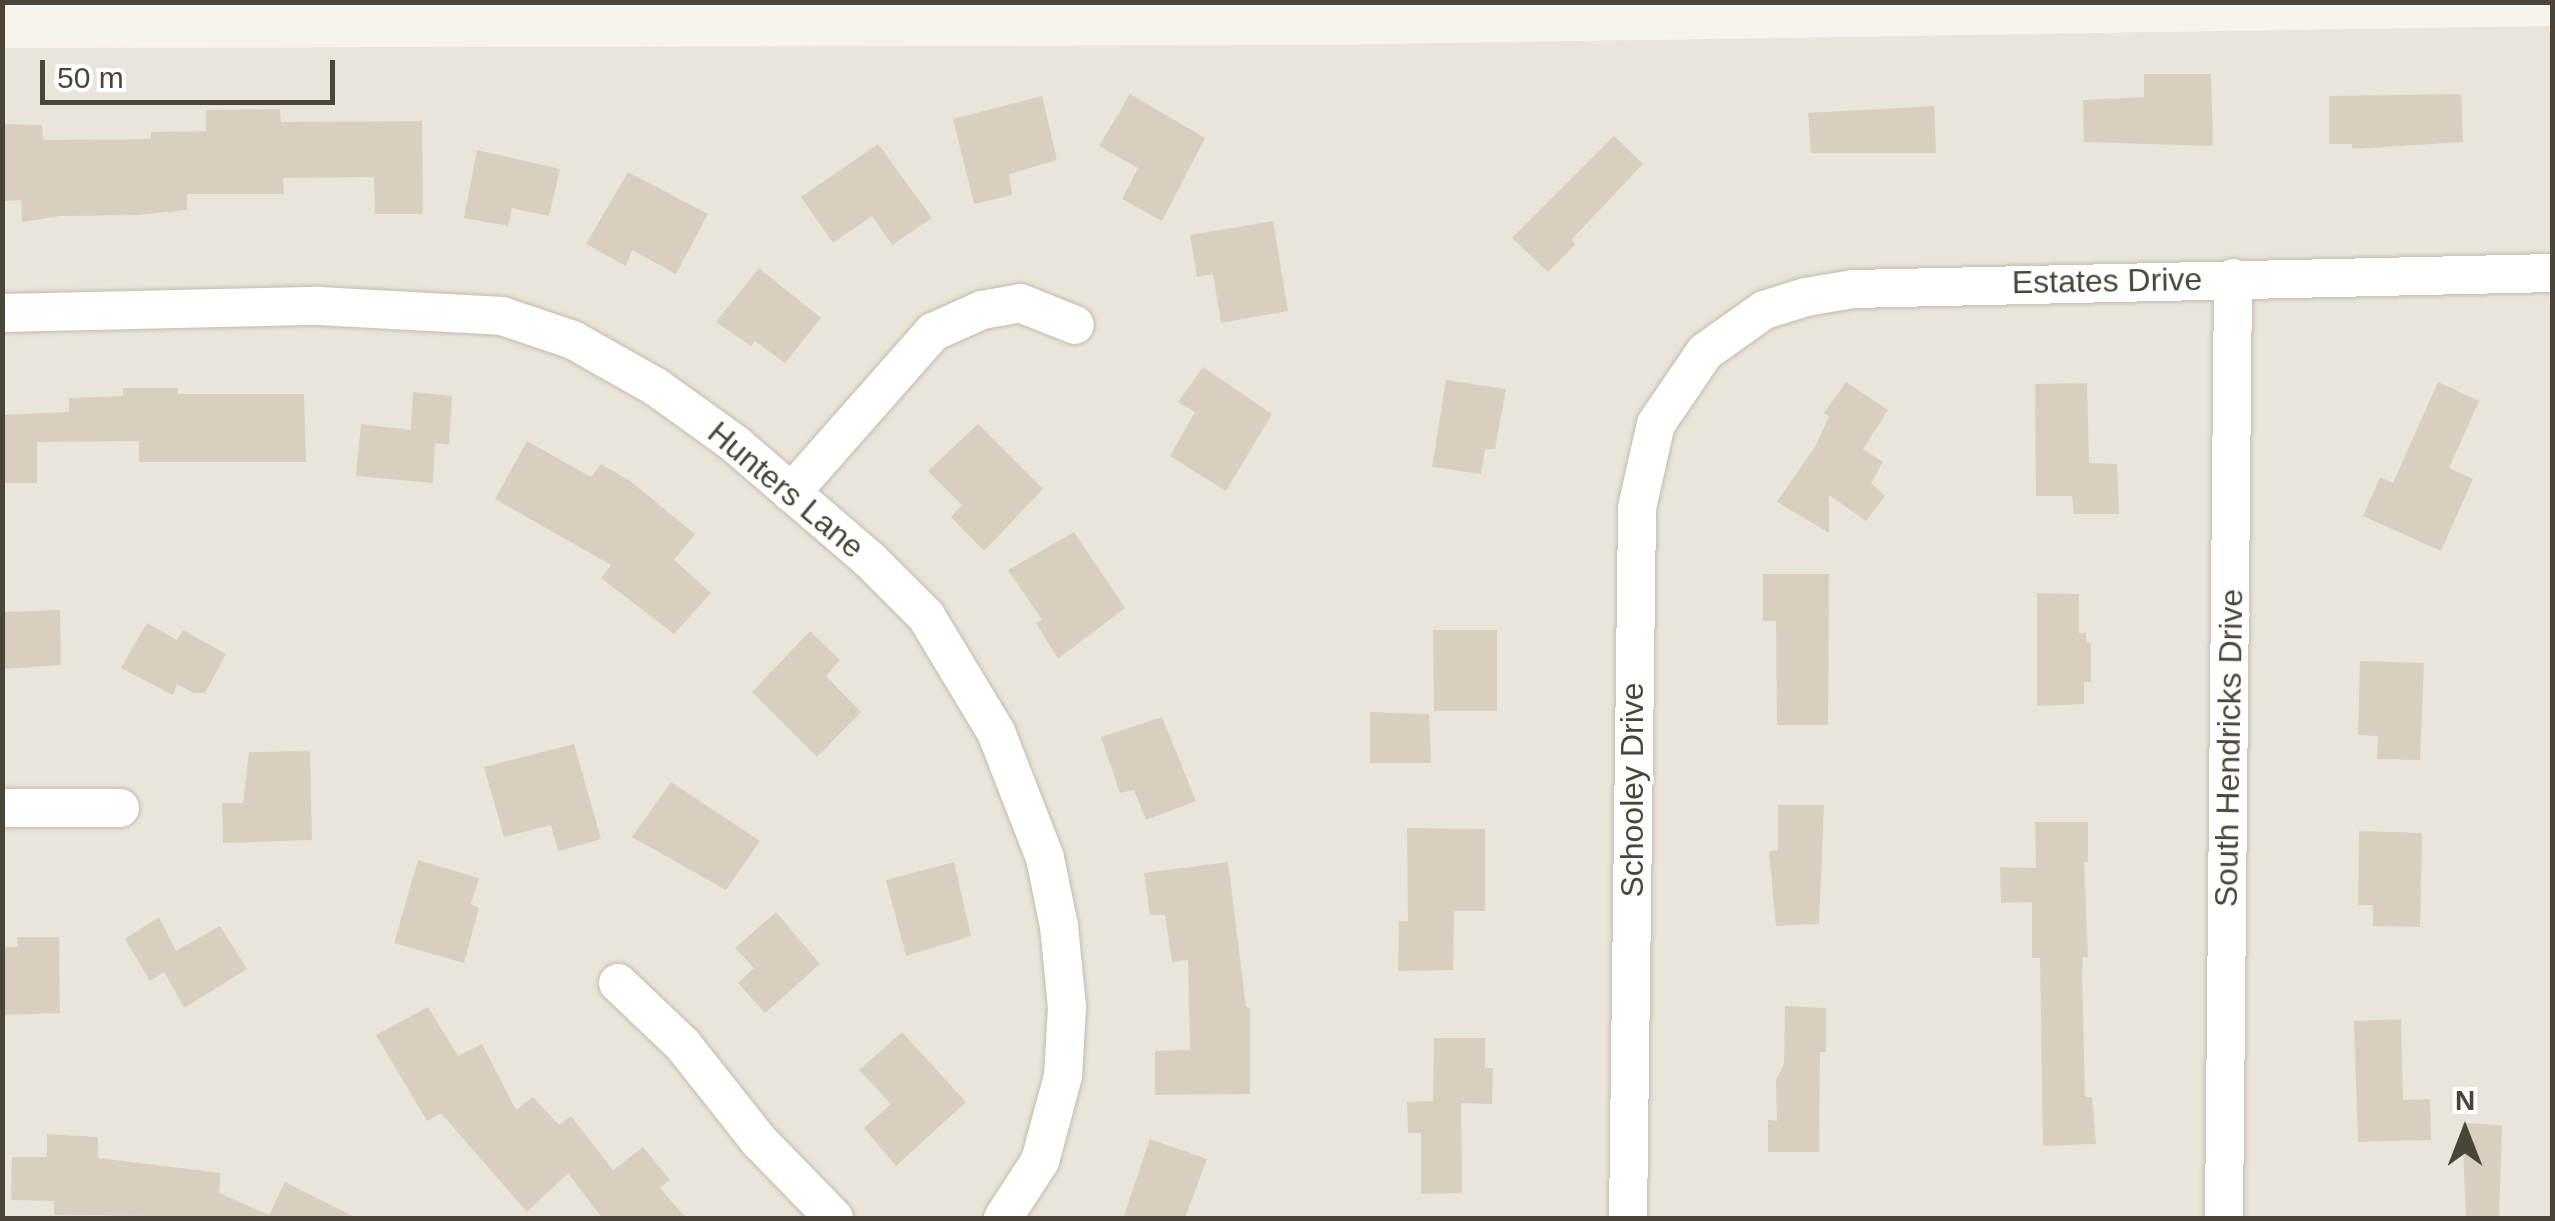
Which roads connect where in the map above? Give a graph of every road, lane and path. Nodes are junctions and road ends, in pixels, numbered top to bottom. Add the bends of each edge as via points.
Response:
1 (2552, 273) edge
2 (2234, 278) junction
3 (2, 313) edge
4 (1074, 325) dead end
5 (1688, 372) joint
6 (791, 493) junction
7 (2, 808) edge
8 (120, 808) dead end
9 (618, 983) dead end
10 (834, 1218) edge
11 (1002, 1218) edge
12 (1628, 1218) edge
13 (2224, 1218) edge

1 - 2 street, Estates Drive
2 - 5 street, Estates Drive via 1806,297 1764,310 1727,333
2 - 13 street, South Hendricks Drive
3 - 6 street, Hunters Lane via 319,306 502,316 574,340 656,387
4 - 6 street via 1020,303 982,310 933,332
5 - 12 street, Schooley Drive via 1656,424 1636,508
6 - 11 street, Hunters Lane via 926,616 996,732 1045,858 1066,972 1064,1076 1040,1161
7 - 8 street
9 - 10 street via 683,1045 760,1142

